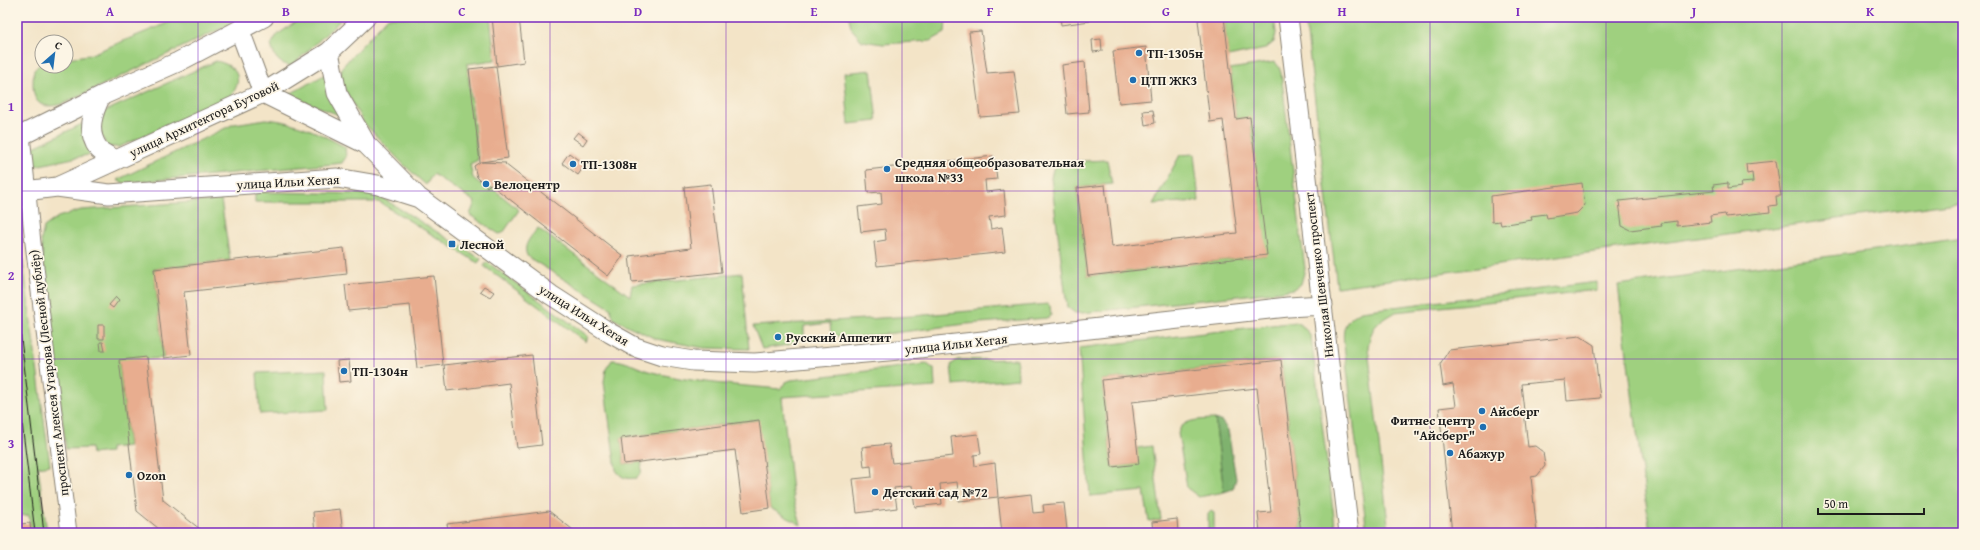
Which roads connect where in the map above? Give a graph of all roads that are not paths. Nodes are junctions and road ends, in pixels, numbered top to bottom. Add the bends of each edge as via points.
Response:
1 (264, 17) edge
2 (366, 17) edge
3 (1288, 17) edge
4 (240, 31) junction
5 (329, 52) junction
6 (263, 93) junction
7 (101, 96) junction
8 (20, 136) edge
9 (366, 144) junction
10 (116, 160) junction
11 (57, 187) junction
12 (22, 191) edge
13 (419, 198) junction
14 (1322, 305) junction
15 (69, 533) edge
16 (1349, 533) edge

1 - 4 main road
2 - 5 main road, улица Архитектора Бутовой
3 - 14 main road, Николая Шевченко проспект
4 - 6 main road
4 - 7 main road
5 - 6 main road, улица Архитектора Бутовой
5 - 9 main road via 338,93
6 - 9 main road
6 - 10 main road, улица Архитектора Бутовой
7 - 8 main road
7 - 10 main road, улица Архитектора Бутовой via 94,111 91,131 98,148
8 - 12 street, проспект Алексея Угарова (Лесной дублёр)
9 - 13 main road
10 - 11 main road, улица Архитектора Бутовой
11 - 12 main road, улица Ильи Хегая
11 - 13 main road, улица Ильи Хегая via 109,194 337,178 378,185
12 - 15 street, проспект Алексея Угарова (Лесной дублёр)
13 - 14 main road, улица Ильи Хегая via 551,295 610,333 636,347 662,356 693,361 755,363 924,348
14 - 16 main road, Николая Шевченко проспект

